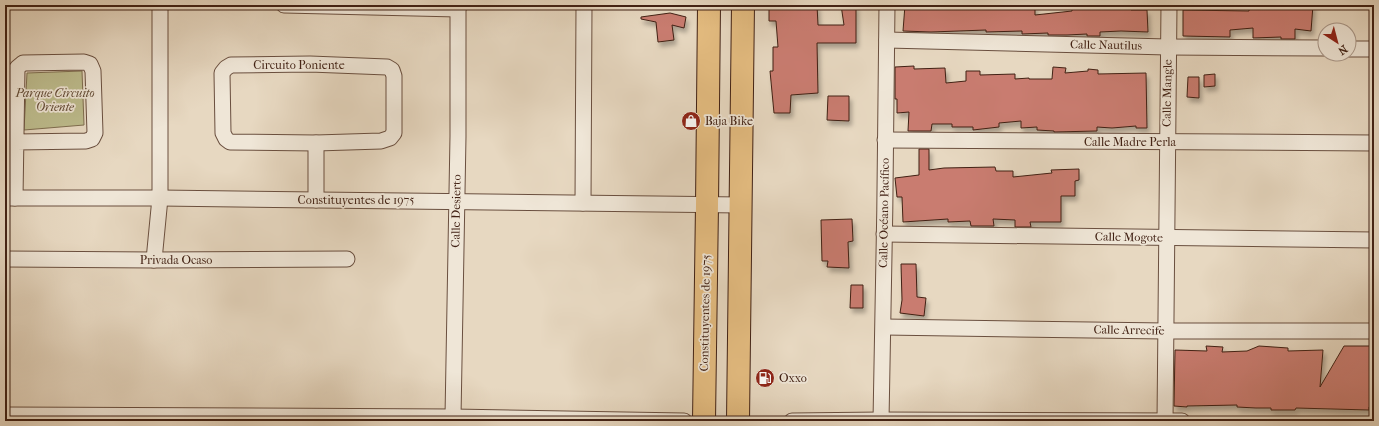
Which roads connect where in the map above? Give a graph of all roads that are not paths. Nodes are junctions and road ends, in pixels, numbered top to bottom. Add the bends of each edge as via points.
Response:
1 (160, 5) edge
2 (284, 5) edge
3 (584, 5) edge
4 (708, 5) edge
5 (744, 5) edge
6 (887, 5) edge
7 (1169, 5) edge
8 (458, 7) edge
9 (887, 40) junction
10 (1168, 47) junction
11 (1317, 48) edge
12 (1357, 48) edge
13 (1374, 49) edge
14 (885, 140) junction
15 (16, 142) junction
16 (1167, 142) junction
17 (316, 143) junction
18 (1374, 143) edge
19 (10, 198) edge
20 (160, 198) junction
21 (316, 200) junction
22 (456, 201) junction
23 (583, 203) junction
24 (707, 205) junction
25 (741, 205) junction
26 (884, 234) junction
27 (1166, 238) junction
28 (1374, 240) edge
29 (5, 259) edge
30 (347, 259) dead end
31 (154, 260) junction
32 (884, 327) junction
33 (1165, 331) junction
34 (1374, 331) edge
35 (5, 415) edge
36 (453, 417) junction
37 (881, 420) edge
38 (950, 420) edge
39 (684, 421) edge
40 (704, 421) edge
41 (738, 421) edge
42 (792, 421) edge
43 (1157, 421) edge
44 (1165, 421) edge
45 (1182, 421) edge

1 - 20 street
2 - 8 street
3 - 23 street
4 - 24 main road, Constituyentes de 1975
5 - 25 main road
6 - 9 street, Calle Océano Pacífico
7 - 10 street, Calle Mangle
8 - 22 street, Calle Desierto
9 - 10 street, Calle Nautilus
9 - 14 street, Calle Océano Pacífico
10 - 11 street, Calle Nautilus
10 - 16 street, Calle Mangle
12 - 13 street
14 - 16 street, Calle Madre Perla
14 - 26 street, Calle Océano Pacífico
15 - 15 street via 92,139 95,133 93,70 90,64 24,63 17,68
15 - 19 street
16 - 18 street, Calle Madre Perla
16 - 27 street, Calle Mangle
17 - 17 street, Circuito Poniente via 381,141 390,138 394,132 392,70 387,67 310,64 231,65 222,73 223,134 230,142
17 - 21 street
19 - 20 street, Constituyentes de 1975
20 - 21 street, Constituyentes de 1975
20 - 31 street
21 - 22 street, Constituyentes de 1975
22 - 23 street, Constituyentes de 1975
22 - 36 street, Calle Desierto
23 - 24 street, Constituyentes de 1975
24 - 25 street, Constituyentes de 1975
24 - 40 main road, Constituyentes de 1975
25 - 41 main road
26 - 27 street, Calle Mogote
26 - 32 street, Calle Océano Pacífico
27 - 28 street, Calle Mogote
27 - 33 street, Calle Mangle
29 - 31 street, Privada Ocaso
30 - 31 street, Privada Ocaso
32 - 33 street, Calle Arrecife
32 - 37 street, Calle Océano Pacífico
33 - 34 street, Calle Arrecife
33 - 44 street, Calle Mangle
35 - 36 street
36 - 39 street
37 - 38 street
37 - 42 street
38 - 43 street
43 - 44 street
44 - 45 street

